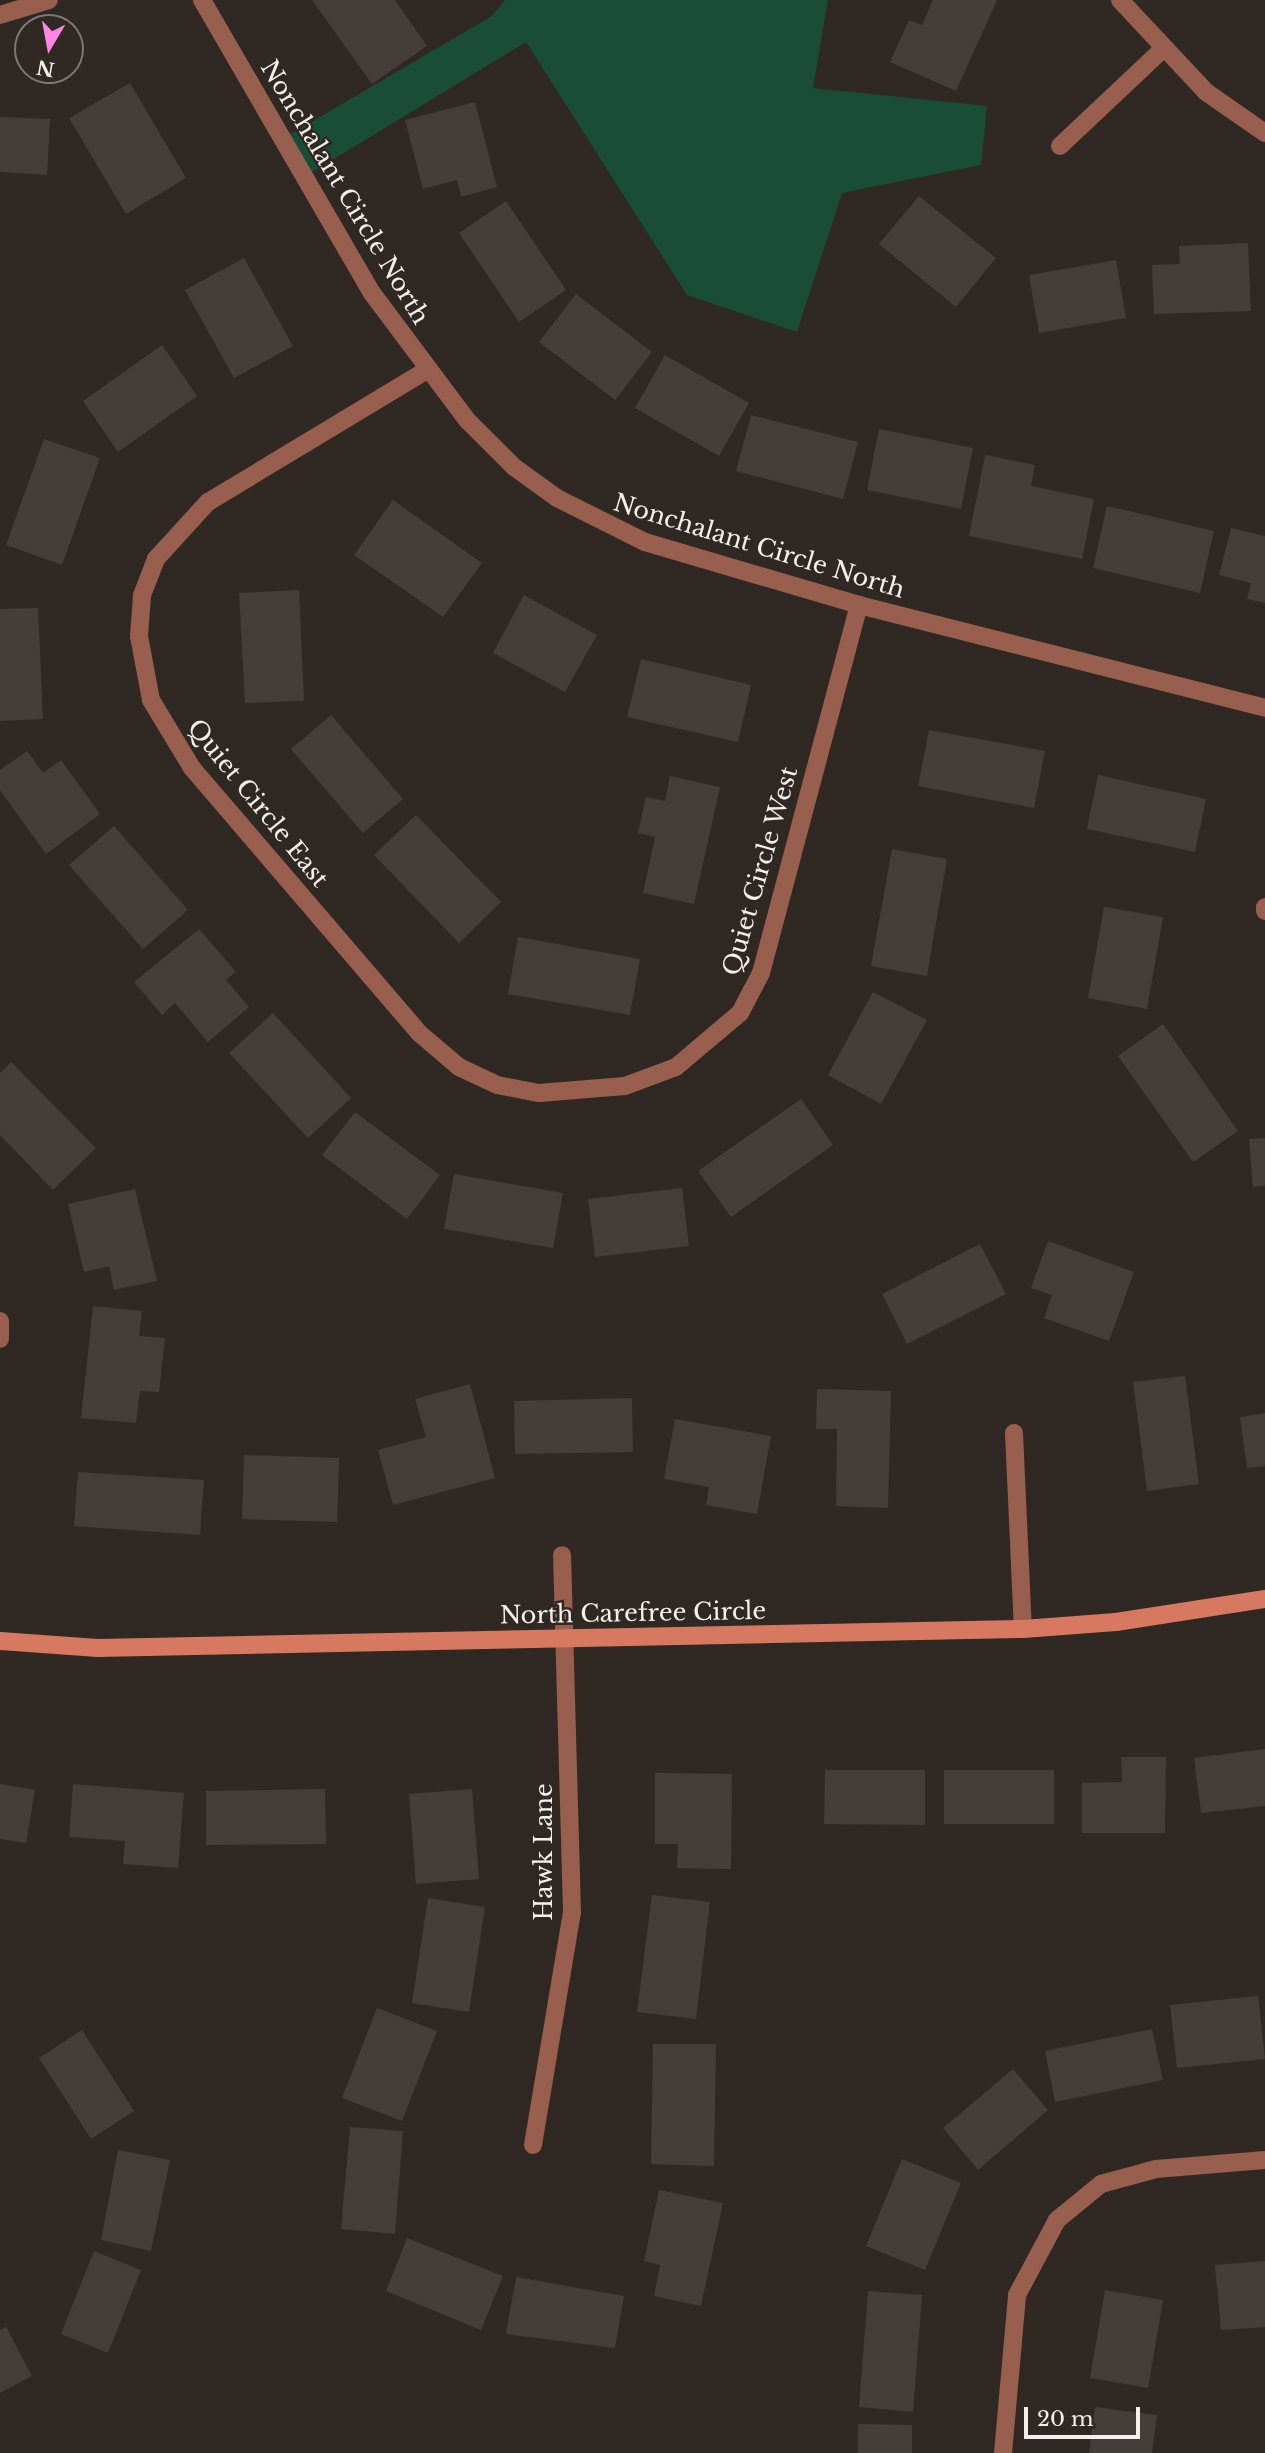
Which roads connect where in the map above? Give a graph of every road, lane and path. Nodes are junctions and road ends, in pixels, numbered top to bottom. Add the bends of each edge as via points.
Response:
1 (49, 0) edge
2 (202, 0) edge
3 (1120, 0) edge
4 (0, 15) edge
5 (1163, 49) junction
6 (1265, 133) edge
7 (1060, 146) dead end
8 (427, 370) junction
9 (859, 605) junction
10 (1265, 708) edge
11 (459, 1067) joint
12 (0, 1321) edge
13 (0, 1339) edge
14 (1014, 1433) dead end
15 (562, 1555) dead end
16 (1265, 1599) edge
17 (1023, 1629) junction
18 (565, 1639) junction
19 (0, 1641) edge
20 (533, 2145) dead end
21 (1265, 2160) edge
22 (1003, 2453) edge

1 - 4 street
2 - 8 street, Nonchalant Circle North via 372,293
3 - 5 street
5 - 6 street via 1206,92
5 - 7 street
8 - 9 street, Nonchalant Circle North via 514,467 593,521
8 - 11 street, Quiet Circle East via 208,502 156,559 142,596 139,636 151,700 184,757 419,1034
9 - 10 street, Nonchalant Circle North
9 - 11 street, Quiet Circle West via 761,973 740,1013 676,1067 625,1086 539,1093 497,1085
12 - 13 street
14 - 17 street
15 - 18 street, Hawk Lane
16 - 17 main road, North Carefree Circle via 1116,1622
17 - 18 main road, North Carefree Circle
18 - 19 main road, North Carefree Circle via 98,1648
18 - 20 street, Hawk Lane via 572,1912
21 - 22 street via 1145,2172 1101,2184 1058,2220 1017,2295

